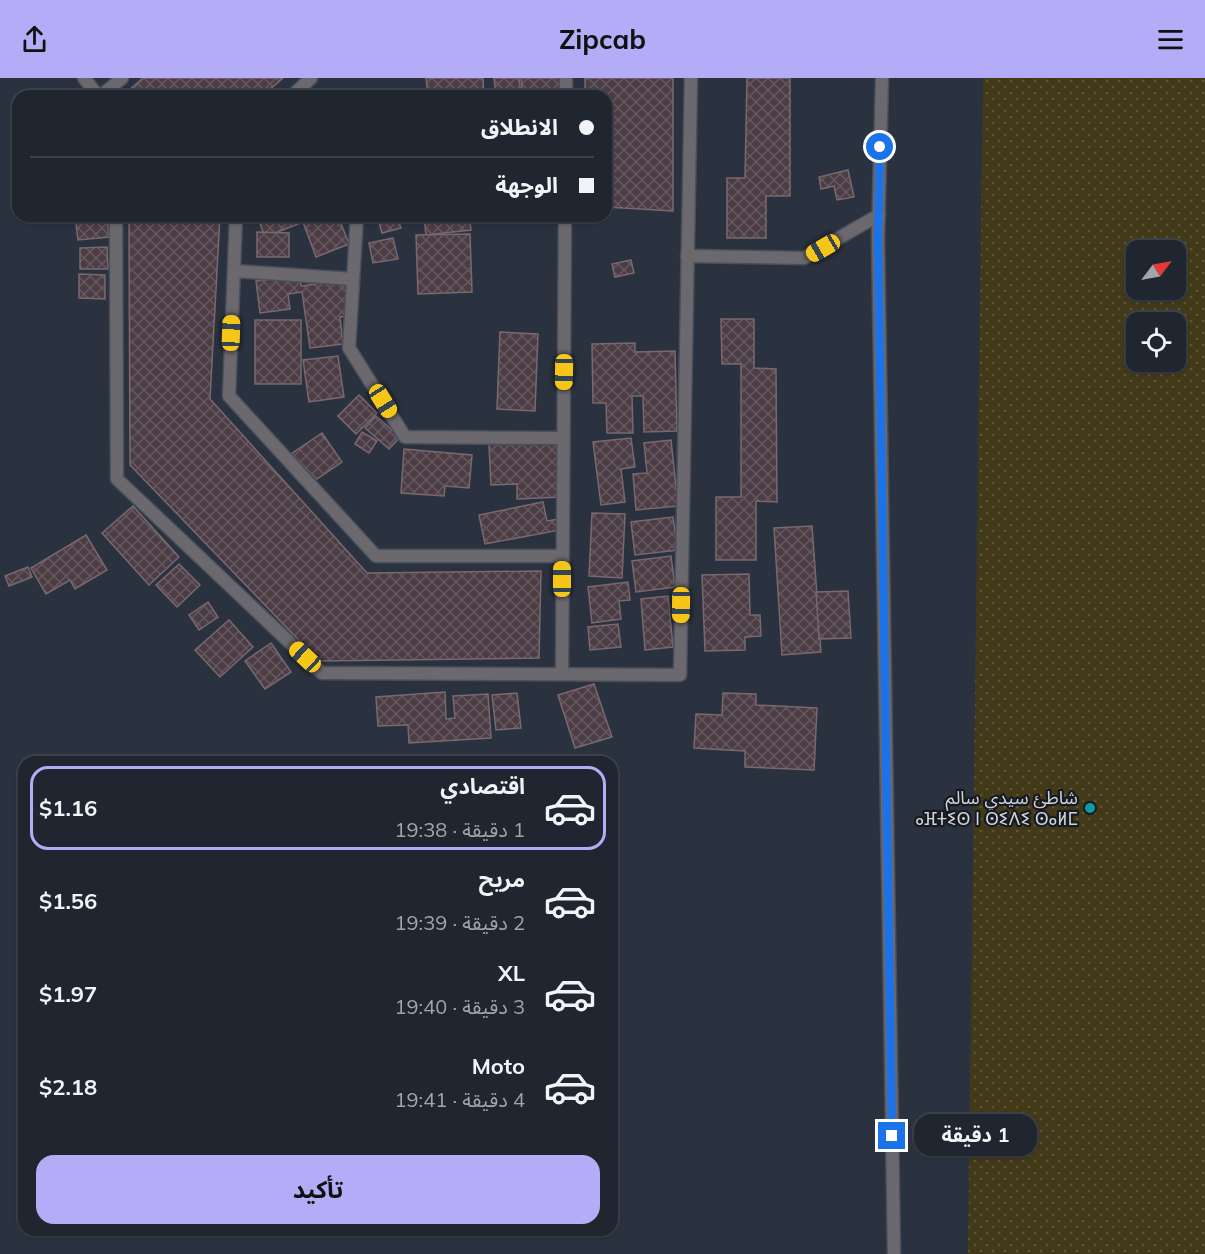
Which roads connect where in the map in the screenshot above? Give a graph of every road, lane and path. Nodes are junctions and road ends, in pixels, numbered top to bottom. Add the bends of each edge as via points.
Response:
1 (84, 78) edge
2 (122, 78) edge
3 (311, 78) edge
4 (691, 78) edge
5 (882, 78) edge
6 (95, 90) edge
7 (107, 90) edge
8 (298, 90) edge
9 (879, 215) junction
10 (116, 222) edge
11 (236, 222) edge
12 (357, 222) edge
13 (565, 222) edge
14 (687, 256) junction
15 (234, 271) junction
16 (353, 279) junction
17 (563, 438) junction
18 (562, 556) junction
19 (562, 674) junction
20 (894, 1254) edge

1 - 6 street
2 - 7 street
3 - 8 street
4 - 14 street
5 - 9 street
9 - 14 street via 804,258
9 - 20 street
10 - 19 street via 117,479 322,674
11 - 15 street
12 - 16 street
13 - 17 street
14 - 19 street via 680,675
15 - 16 street
15 - 18 street via 229,396 376,556
16 - 17 street via 349,348 405,437
17 - 18 street
18 - 19 street

